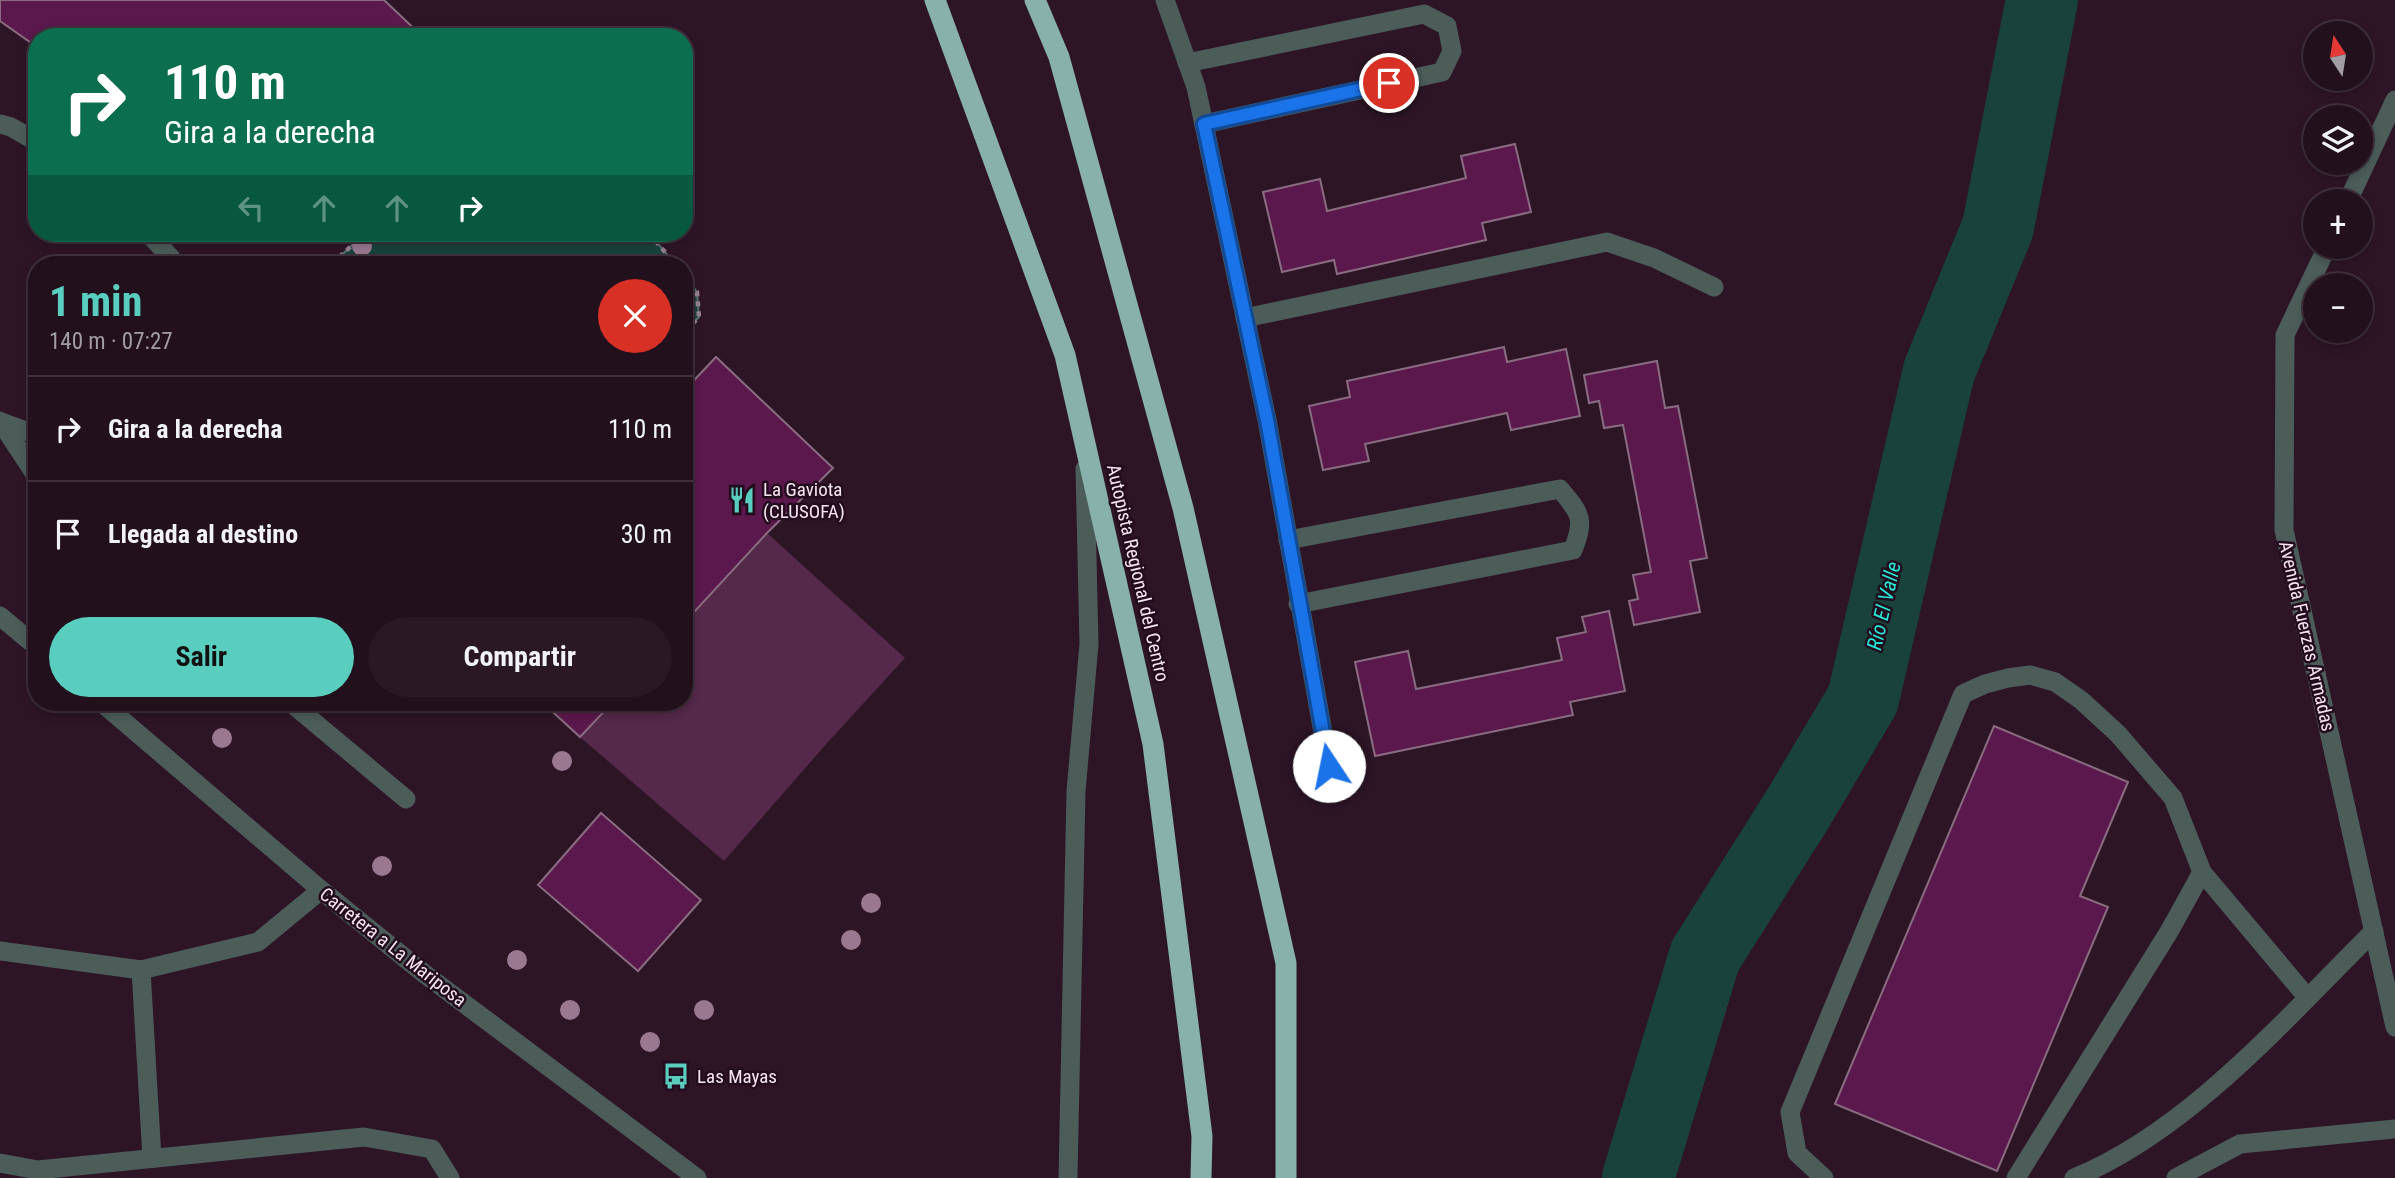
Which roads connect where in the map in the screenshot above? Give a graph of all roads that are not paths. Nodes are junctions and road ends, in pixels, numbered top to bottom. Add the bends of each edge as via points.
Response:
1 (935, 0) edge
2 (1035, 0) edge
3 (1165, 0) edge
4 (1187, 63) junction
5 (2395, 100) edge
6 (0, 124) edge
7 (1204, 124) junction
8 (28, 137) edge
9 (2354, 189) edge
10 (156, 242) edge
11 (169, 256) edge
12 (2320, 259) edge
13 (1714, 287) dead end
14 (1245, 318) junction
15 (1, 421) edge
16 (28, 432) edge
17 (1084, 440) junction
18 (28, 463) edge
19 (1288, 540) junction
20 (1298, 604) junction
21 (0, 616) edge
22 (28, 639) edge
23 (112, 711) edge
24 (301, 711) edge
25 (1329, 766) dead end
26 (406, 799) dead end
27 (2202, 873) junction
28 (321, 890) junction
29 (2374, 931) junction
30 (0, 951) edge
31 (141, 970) junction
32 (2307, 997) junction
33 (2395, 1027) edge
34 (2395, 1129) edge
35 (152, 1158) junction
36 (0, 1163) edge
37 (450, 1178) edge
38 (697, 1178) edge
39 (1068, 1178) edge
40 (1201, 1178) edge
41 (1286, 1178) edge
42 (1824, 1178) edge
43 (2016, 1178) edge
44 (2074, 1178) edge
45 (2176, 1178) edge

1 - 17 highway, Autopista Regional del Centro via 1065,355
2 - 41 highway via 1059,57 1183,508 1286,963
3 - 4 street
4 - 7 street
4 - 7 street via 1424,14 1447,26 1452,51 1442,72
5 - 9 street
6 - 8 street
7 - 14 street
10 - 11 street
12 - 29 street, Avenida Fuerzas Armadas via 2285,335 2284,530
13 - 14 street via 1607,242
14 - 19 street
15 - 16 street
15 - 18 street
17 - 39 street via 1089,644 1076,791
17 - 40 highway, Autopista Regional del Centro via 1153,744 1202,1136
19 - 20 street
19 - 20 street via 1560,489 1577,508 1581,529 1573,550
20 - 25 street
21 - 22 street
23 - 28 street, Carretera a La Mariposa
24 - 26 street
27 - 32 street
27 - 42 street via 2174,798 2081,700 2055,682 2030,676 1985,684 1963,694 1790,1112 1797,1153
27 - 43 street
28 - 31 street via 258,942
28 - 38 street, Carretera a La Mariposa via 426,975
29 - 32 street
29 - 33 street, Avenida Fuerzas Armadas
30 - 31 street
31 - 35 street
32 - 44 street via 2239,1066 2149,1138
34 - 45 street via 2240,1144
35 - 36 street via 38,1170
35 - 37 street via 364,1136 432,1149

